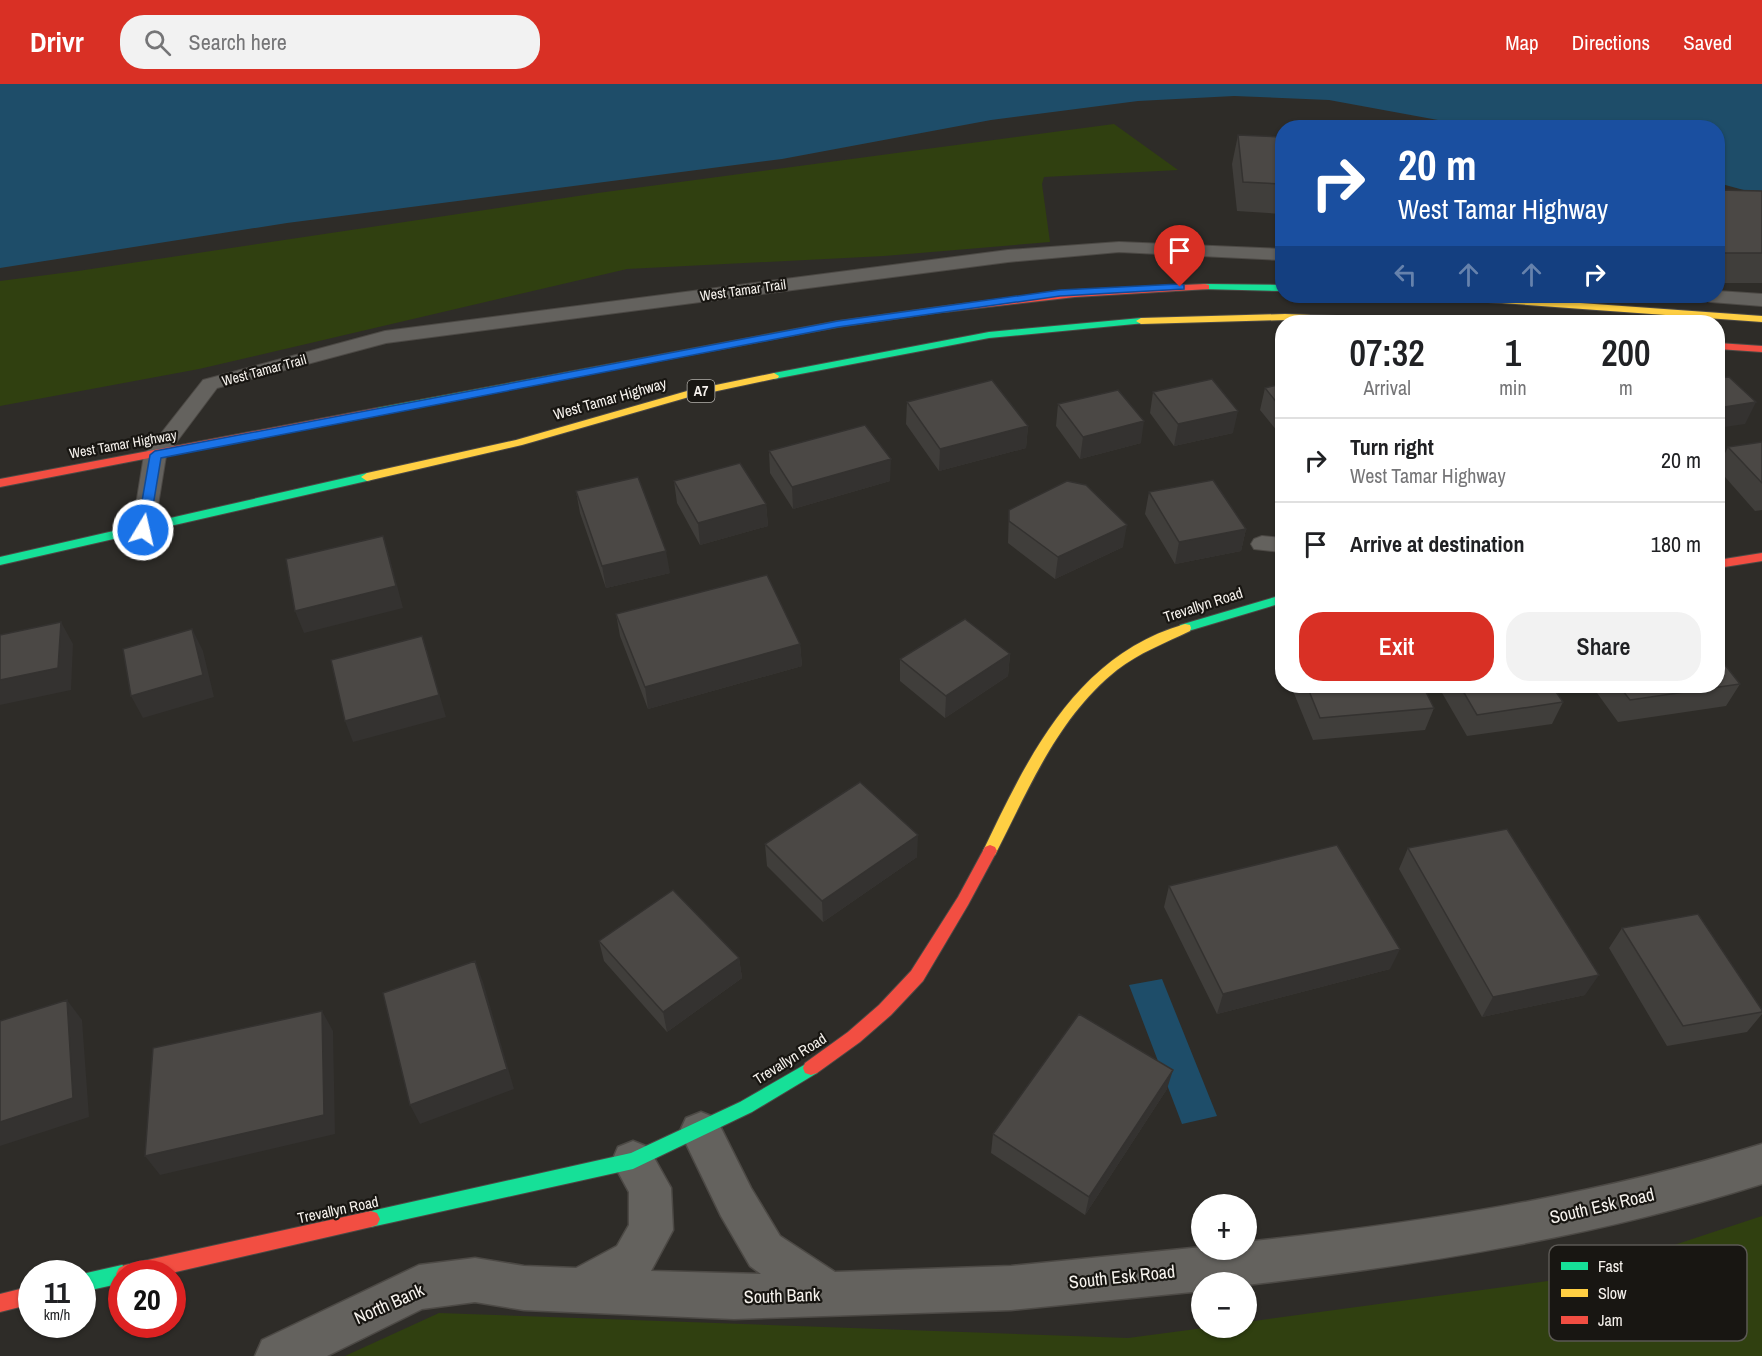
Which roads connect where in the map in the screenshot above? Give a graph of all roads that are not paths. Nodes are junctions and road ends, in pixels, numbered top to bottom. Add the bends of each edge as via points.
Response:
1 (1275, 255) edge
2 (1275, 288) edge
3 (1725, 297) edge
4 (1762, 300) edge
5 (1542, 303) edge
6 (1707, 315) edge
7 (1725, 316) edge
8 (1275, 317) edge
9 (1762, 319) edge
10 (1725, 346) edge
11 (1762, 349) edge
12 (155, 455) junction
13 (0, 483) edge
14 (143, 530) junction
15 (1762, 557) edge
16 (0, 561) edge
17 (1725, 563) edge
18 (1275, 601) edge
19 (701, 1131) junction
20 (633, 1161) junction
21 (1762, 1164) edge
22 (186, 1260) edge
23 (579, 1290) junction
24 (831, 1295) junction
25 (18, 1298) edge
26 (734, 1298) joint
27 (0, 1303) edge
28 (278, 1356) edge

1 - 12 lane, West Tamar Trail via 1119,246 1008,256 385,337 210,384
2 - 12 main road, West Tamar Highway via 1162,287 1060,293 838,324
3 - 4 lane
5 - 6 main road
7 - 9 main road
8 - 14 main road, West Tamar Highway / A7 via 1080,325 897,351 687,394 518,443
10 - 11 main road
12 - 13 main road, West Tamar Highway
12 - 14 lane
14 - 16 main road, West Tamar Highway / A7
15 - 17 main road
18 - 19 main road, Trevallyn Road via 1185,626 1146,643 1080,694 1056,726 970,890 914,979 878,1017 824,1060
19 - 20 main road, Trevallyn Road
19 - 24 street via 765,1251
20 - 22 main road, Trevallyn Road
20 - 23 street via 650,1188 651,1230 632,1261
21 - 24 street, South Esk Road via 1516,1226 1262,1262 1011,1288
23 - 26 street, North Bank
23 - 28 street, North Bank via 524,1288 475,1280 419,1287
24 - 26 street, South Bank
25 - 27 main road

